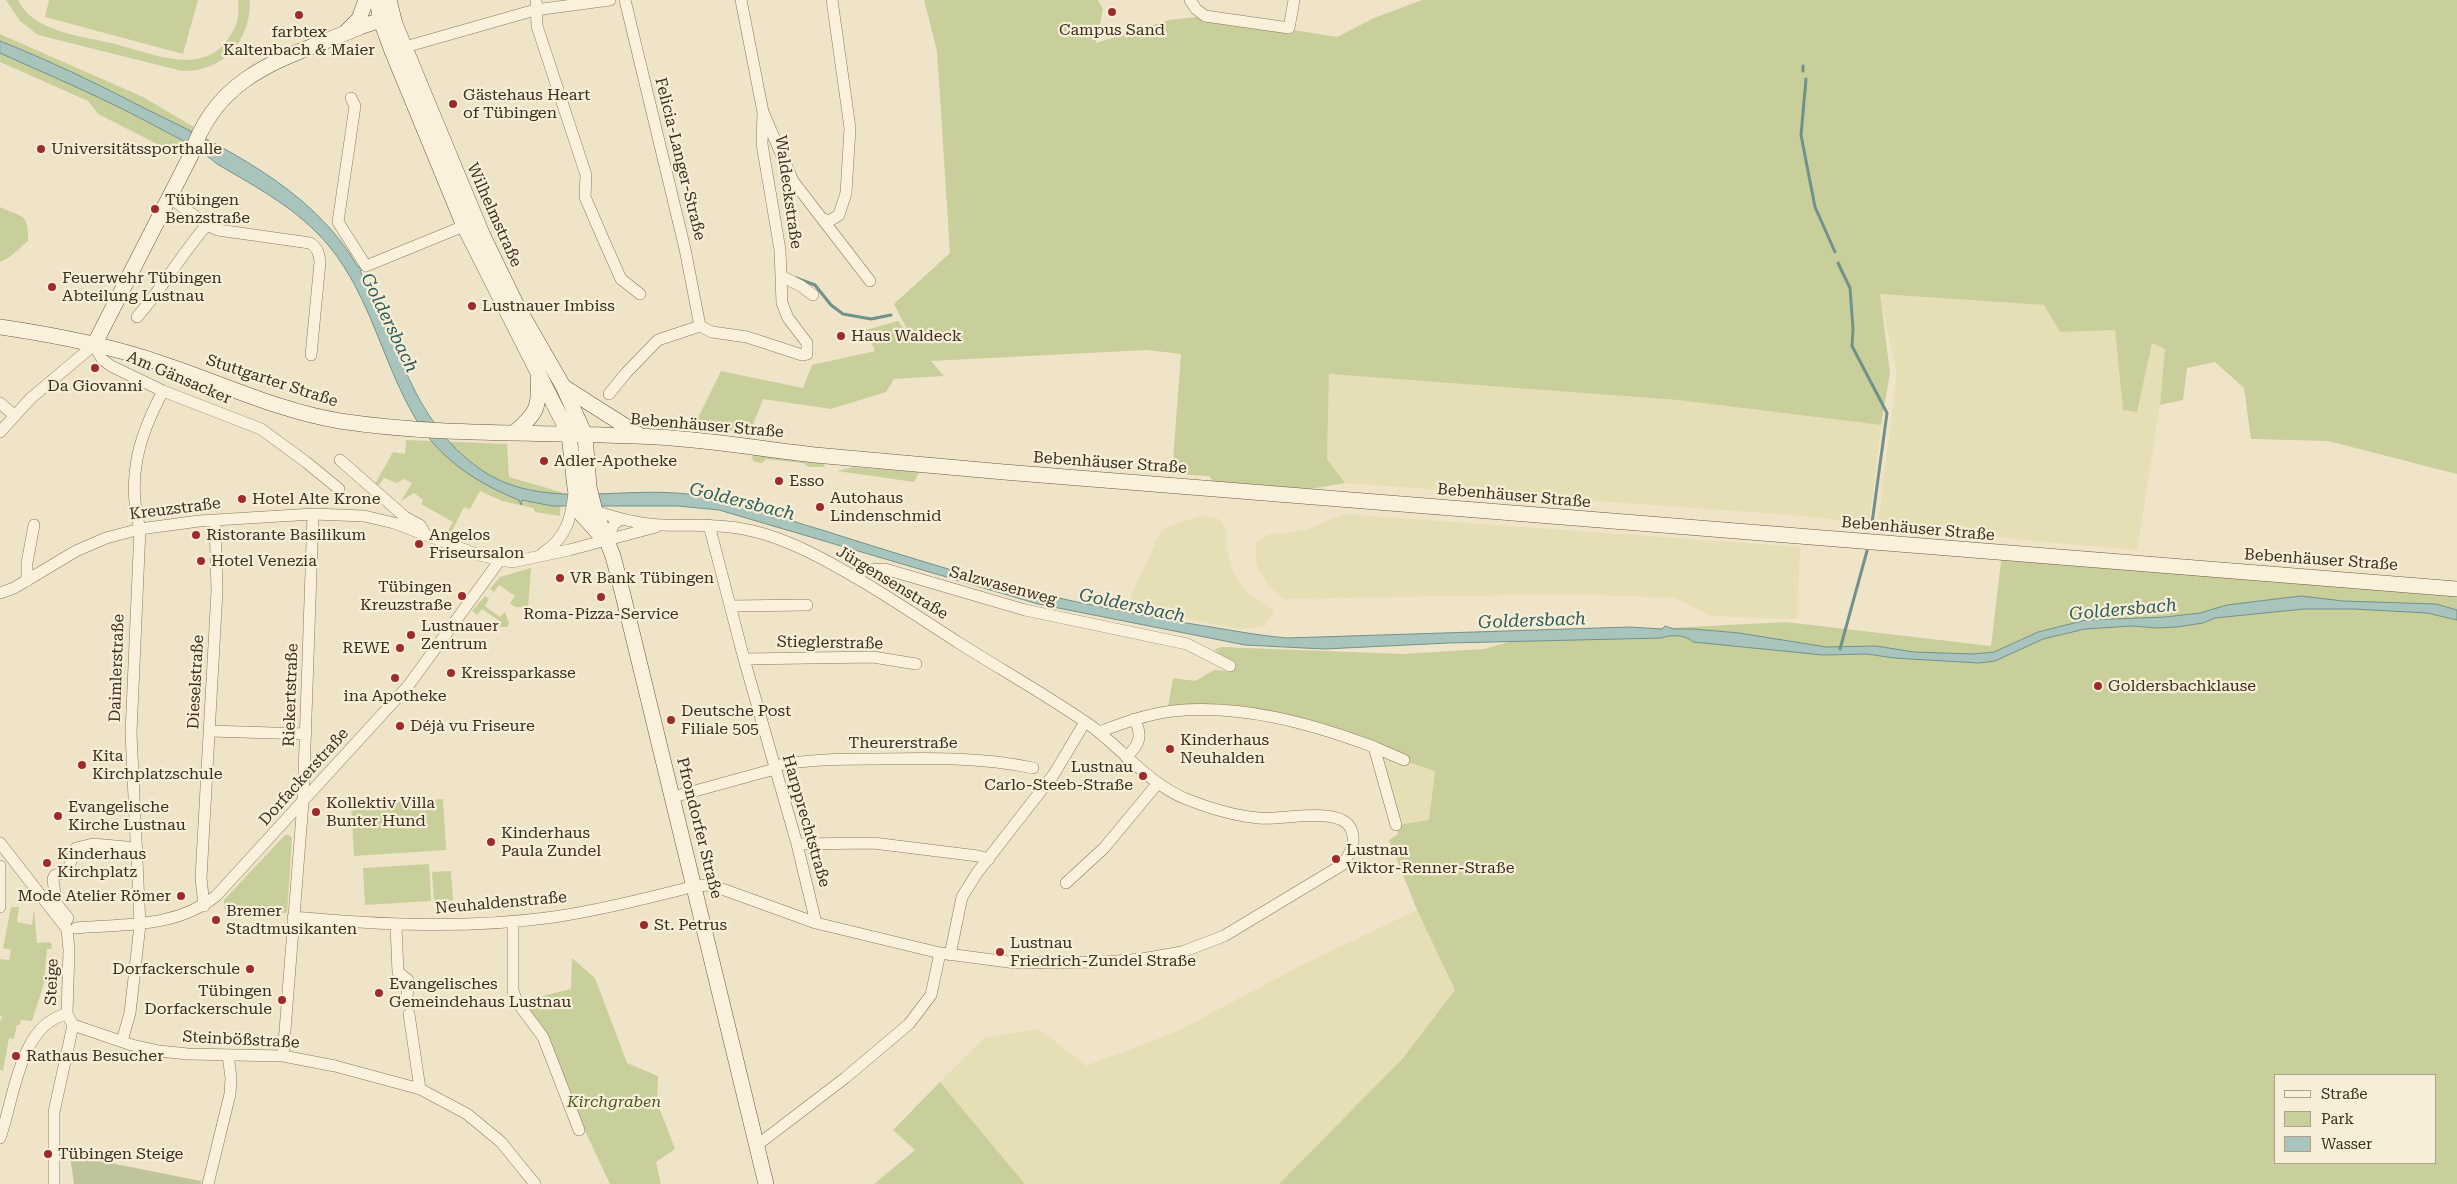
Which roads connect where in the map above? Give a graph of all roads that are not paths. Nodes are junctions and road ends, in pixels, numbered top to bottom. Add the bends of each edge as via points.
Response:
1 (366, 0) edge
2 (377, 0) edge
3 (389, 0) edge
4 (610, 0) edge
5 (625, 0) edge
6 (738, 0) edge
7 (832, 0) edge
8 (1190, 0) edge
9 (1294, 0) edge
10 (536, 5) edge
11 (388, 24) junction
12 (341, 36) junction
13 (327, 42) junction
14 (398, 49) junction
15 (351, 98) dead end
16 (763, 112) junction
17 (169, 197) junction
18 (822, 219) junction
19 (207, 225) junction
20 (464, 226) junction
21 (783, 277) junction
22 (870, 281) dead end
23 (640, 294) dead end
24 (813, 295) dead end
25 (137, 317) dead end
26 (700, 326) junction
27 (0, 327) edge
28 (94, 345) junction
29 (311, 356) dead end
30 (538, 375) junction
31 (563, 386) junction
32 (163, 391) junction
33 (610, 394) dead end
34 (0, 403) edge
35 (14, 415) junction
36 (0, 432) edge
37 (514, 433) junction
38 (569, 434) junction
39 (585, 435) junction
40 (641, 436) junction
41 (340, 460) dead end
42 (582, 488) junction
43 (339, 489) dead end
44 (583, 513) junction
45 (313, 514) junction
46 (621, 519) junction
47 (215, 520) junction
48 (34, 525) dead end
49 (662, 525) junction
50 (709, 525) junction
51 (140, 529) junction
52 (426, 535) junction
53 (606, 541) junction
54 (538, 556) junction
55 (500, 560) junction
56 (854, 577) junction
57 (27, 581) junction
58 (2457, 589) edge
59 (0, 593) edge
60 (807, 605) dead end
61 (731, 606) junction
62 (744, 659) junction
63 (916, 664) dead end
64 (1230, 666) dead end
65 (1134, 720) junction
66 (1085, 722) junction
67 (210, 731) junction
68 (1099, 732) junction
69 (306, 734) junction
70 (1374, 747) junction
71 (1126, 757) junction
72 (1404, 760) dead end
73 (775, 768) junction
74 (1032, 768) dead end
75 (1158, 783) junction
76 (673, 797) junction
77 (303, 802) junction
78 (1396, 825) dead end
79 (0, 843) edge
80 (797, 844) junction
81 (137, 848) junction
82 (988, 861) junction
83 (0, 866) edge
84 (1066, 883) dead end
85 (695, 886) junction
86 (204, 906) junction
87 (0, 908) edge
88 (293, 917) junction
89 (513, 922) junction
90 (816, 923) junction
91 (64, 924) junction
92 (140, 925) junction
93 (396, 926) junction
94 (76, 928) dead end
95 (945, 954) junction
96 (408, 1000) dead end
97 (67, 1014) junction
98 (409, 1014) dead end
99 (74, 1025) junction
100 (122, 1041) junction
101 (228, 1055) junction
102 (282, 1056) junction
103 (420, 1089) junction
104 (579, 1130) dead end
105 (0, 1138) edge
106 (756, 1146) junction
107 (54, 1184) edge
108 (208, 1184) edge
109 (535, 1184) edge
110 (766, 1184) edge

1 - 12 main road via 358,20
2 - 11 main road, Wilhelmstraße
3 - 11 main road, Wilhelmstraße
4 - 10 street
5 - 26 street, Felicia-Langer-Straße via 685,249
6 - 16 street
7 - 18 street via 850,128 849,160 846,193 839,215 829,221
8 - 9 street via 1205,16 1289,28
10 - 14 street
10 - 23 street via 538,26 586,176 585,197 621,279
11 - 12 main road
11 - 13 main road
11 - 14 main road, Wilhelmstraße
12 - 13 main road
13 - 17 main road via 279,62 249,86 201,136
14 - 20 main road, Wilhelmstraße
14 - 31 main road, Wilhelmstraße via 493,259
15 - 20 street via 355,106 338,222 366,266
16 - 18 street via 793,181
16 - 21 street, Waldeckstraße via 762,144
17 - 19 street
17 - 28 main road
18 - 22 street
19 - 25 street
19 - 29 street via 232,233 315,246 320,262
20 - 30 main road, Wilhelmstraße
21 - 24 street
21 - 26 street, Waldeckstraße via 782,303 788,318 807,343 807,354 747,337 712,332
26 - 33 street via 658,340
27 - 28 main road, Stuttgarter Straße
28 - 32 street, Am Gänsacker via 102,359 111,366
28 - 35 street
28 - 37 main road, Stuttgarter Straße via 161,363 260,399 329,418 436,431
30 - 37 main road via 538,405
30 - 38 main road, Wilhelmstraße
31 - 39 main road, Wilhelmstraße
31 - 40 main road
32 - 43 street, Am Gänsacker via 261,430
32 - 51 street, Daimlerstraße via 146,424 135,468 133,496
34 - 35 street
35 - 36 street
37 - 38 main road, Stuttgarter Straße
38 - 39 main road, Bebenhäuser Straße
38 - 42 main road, Pfrondorfer Straße
39 - 40 main road, Bebenhäuser Straße
39 - 42 main road, Pfrondorfer Straße
40 - 58 main road, Bebenhäuser Straße via 921,465
41 - 52 street, Kreuzstraße via 420,525
42 - 44 main road, Pfrondorfer Straße
44 - 46 street, Jürgensenstraße
44 - 53 main road, Pfrondorfer Straße
44 - 54 street, Kreuzstraße via 554,546
45 - 47 street, Kreuzstraße
45 - 52 street, Kreuzstraße via 364,516
45 - 69 street, Riekertstraße
46 - 49 street, Jürgensenstraße
46 - 53 street via 614,524
47 - 51 street, Kreuzstraße
47 - 67 street, Dieselstraße via 217,591
48 - 57 street via 26,563
49 - 50 street, Jürgensenstraße
49 - 53 street, Jürgensenstraße
50 - 56 street, Jürgensenstraße via 774,537
50 - 61 street, Harpprechtstraße
51 - 57 street, Kreuzstraße via 106,538 76,551
51 - 81 street, Daimlerstraße via 131,733
52 - 55 street, Kreuzstraße
53 - 54 street, Kreuzstraße
53 - 76 main road, Pfrondorfer Straße via 616,567
54 - 55 street, Kreuzstraße via 512,562
55 - 77 street, Dorfackerstraße via 408,686
56 - 64 street, Salzwasenweg via 865,570 885,570 1025,610 1187,644
56 - 66 street, Jürgensenstraße
57 - 59 street, Kreuzstraße
60 - 61 street
61 - 62 street, Harpprechtstraße
62 - 63 street, Stieglerstraße via 873,657
62 - 73 street, Harpprechtstraße
65 - 68 street
65 - 70 street via 1172,711 1249,712
65 - 71 street via 1140,730 1140,742
66 - 68 street, Jürgensenstraße
66 - 82 street via 1054,774
67 - 69 street
67 - 86 street, Dieselstraße via 201,878
68 - 71 street, Jürgensenstraße
69 - 77 street, Riekertstraße
70 - 72 street
70 - 78 street
71 - 75 street, Jürgensenstraße
73 - 74 street, Theurerstraße via 819,761 928,758 997,760
73 - 76 street, Theurerstraße
73 - 80 street, Harpprechtstraße
75 - 84 street via 1104,848
75 - 95 street, Jürgensenstraße via 1175,794 1237,815 1287,819 1332,815 1349,824 1354,842 1342,865 1224,936 1182,952 1142,959 1081,963 1016,963
76 - 85 main road, Pfrondorfer Straße
77 - 86 street, Dorfackerstraße via 229,884
77 - 88 street, Riekertstraße
79 - 91 street
80 - 82 street via 872,843 978,856
80 - 90 street, Harpprechtstraße
81 - 91 street, Steige via 93,844 76,848 67,872 53,877 56,903 68,918
81 - 92 street, Daimlerstraße
82 - 95 street via 962,897
83 - 87 street
85 - 89 street, Neuhaldenstraße via 574,914
85 - 90 street, Neuhaldenstraße via 715,886
85 - 106 main road, Pfrondorfer Straße
86 - 92 street, Dorfackerstraße via 164,921
88 - 93 street, Neuhaldenstraße
88 - 102 street, Riekertstraße
89 - 93 street, Neuhaldenstraße
89 - 104 street via 516,1002 543,1037
90 - 95 street, Neuhaldenstraße
91 - 97 street, Steige via 69,950
92 - 94 street, Dorfackerstraße
92 - 100 street, Daimlerstraße via 130,1013
93 - 96 street via 398,972 408,980
95 - 106 street via 931,995 909,1024
97 - 99 street
97 - 105 street, Steige via 49,1022 30,1044 22,1060
98 - 103 street
99 - 100 street, Steinbößstraße
99 - 107 street via 54,1112
100 - 101 street, Steinbößstraße via 174,1053
101 - 102 street, Steinbößstraße
101 - 108 street via 230,1094
102 - 103 street, Steinbößstraße via 335,1066
103 - 109 street, Steinbößstraße via 445,1100 488,1131
106 - 110 main road, Pfrondorfer Straße

